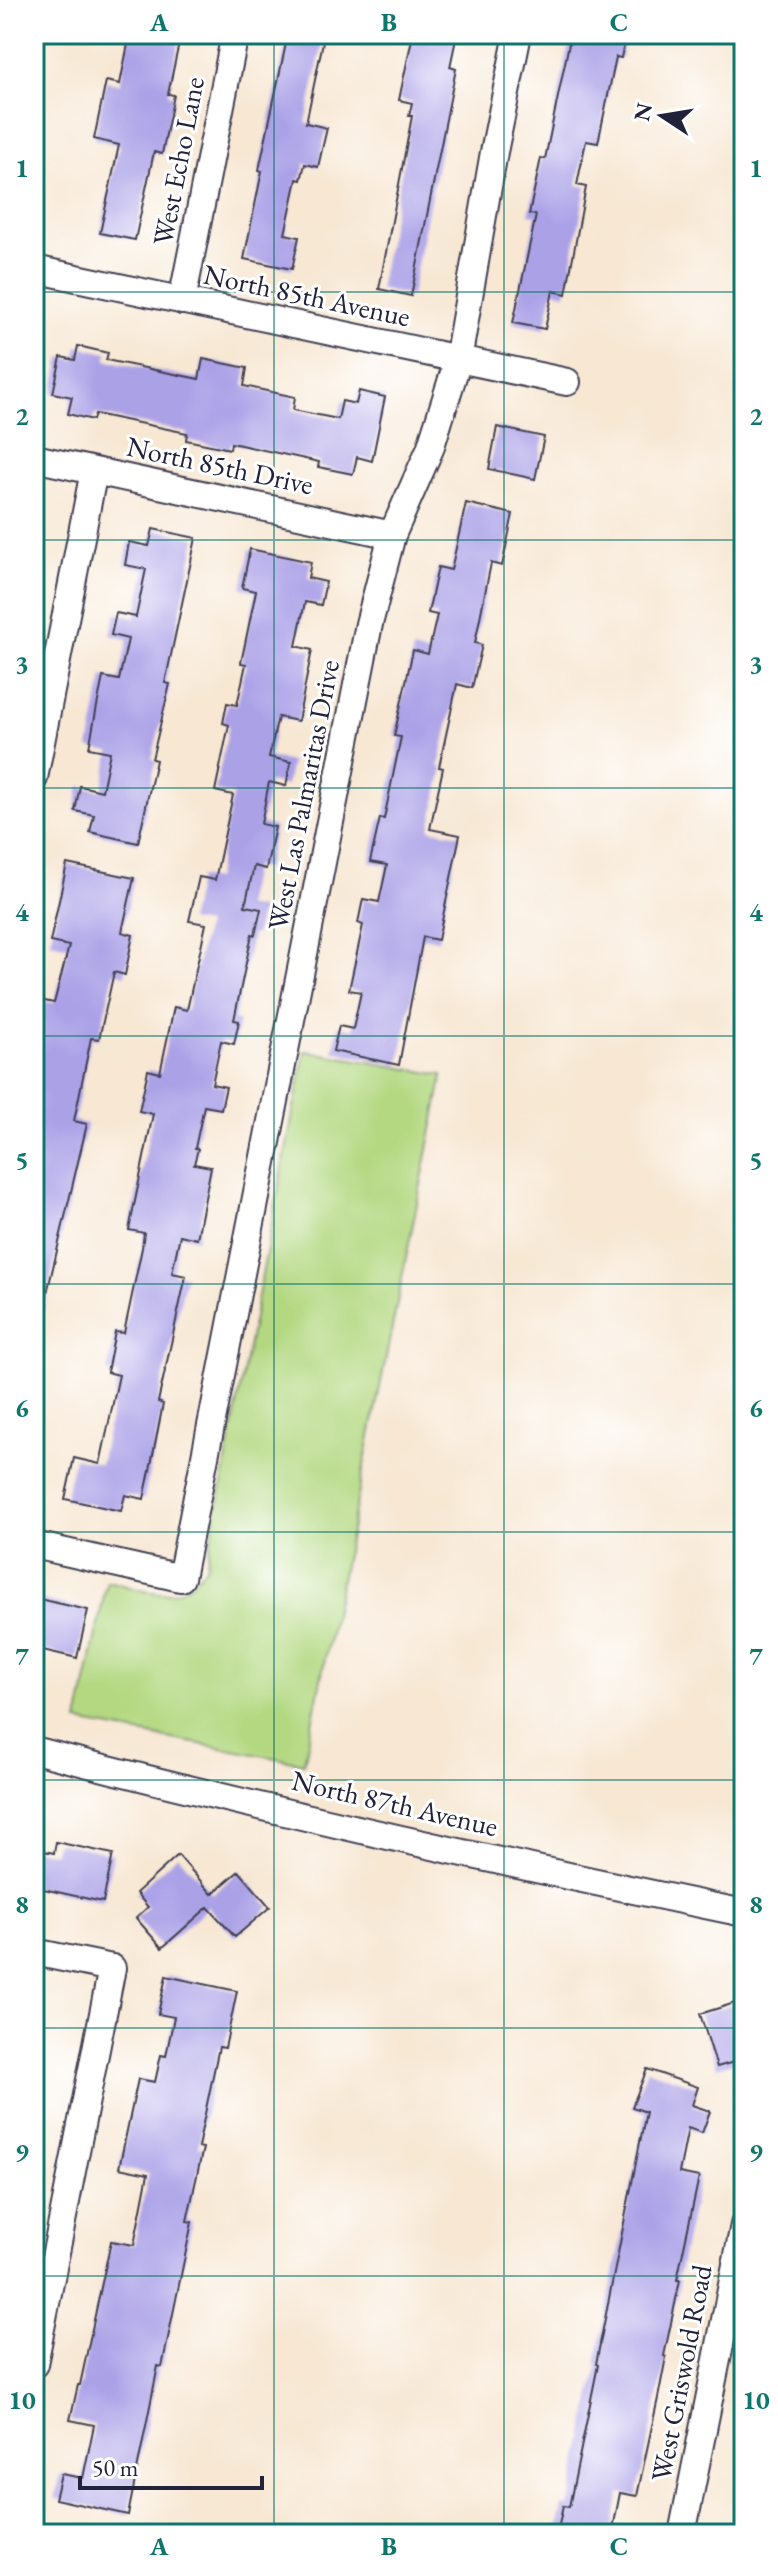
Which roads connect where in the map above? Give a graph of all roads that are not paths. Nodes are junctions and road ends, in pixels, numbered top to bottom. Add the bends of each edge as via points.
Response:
1 (235, 34) edge
2 (518, 34) edge
3 (34, 269) edge
4 (182, 301) junction
5 (458, 360) junction
6 (567, 382) dead end
7 (34, 458) edge
8 (94, 471) junction
9 (392, 535) junction
10 (34, 778) edge
11 (34, 1545) edge
12 (34, 1750) edge
13 (744, 1913) edge
14 (34, 1952) edge
15 (744, 2225) edge
16 (34, 2364) edge
17 (682, 2534) edge

1 - 4 street, West Echo Lane
2 - 5 street, West Las Palmaritas Drive
3 - 4 street, North 85th Avenue
4 - 5 street, North 85th Avenue
5 - 6 street, North 85th Avenue
5 - 9 street, West Las Palmaritas Drive via 430,449
7 - 8 street, North 85th Drive
8 - 9 street, North 85th Drive
8 - 10 street
9 - 11 street, West Las Palmaritas Drive via 369,624 181,1578
12 - 13 street, North 87th Avenue
14 - 16 street via 112,1968
15 - 17 street, West Griswold Road

